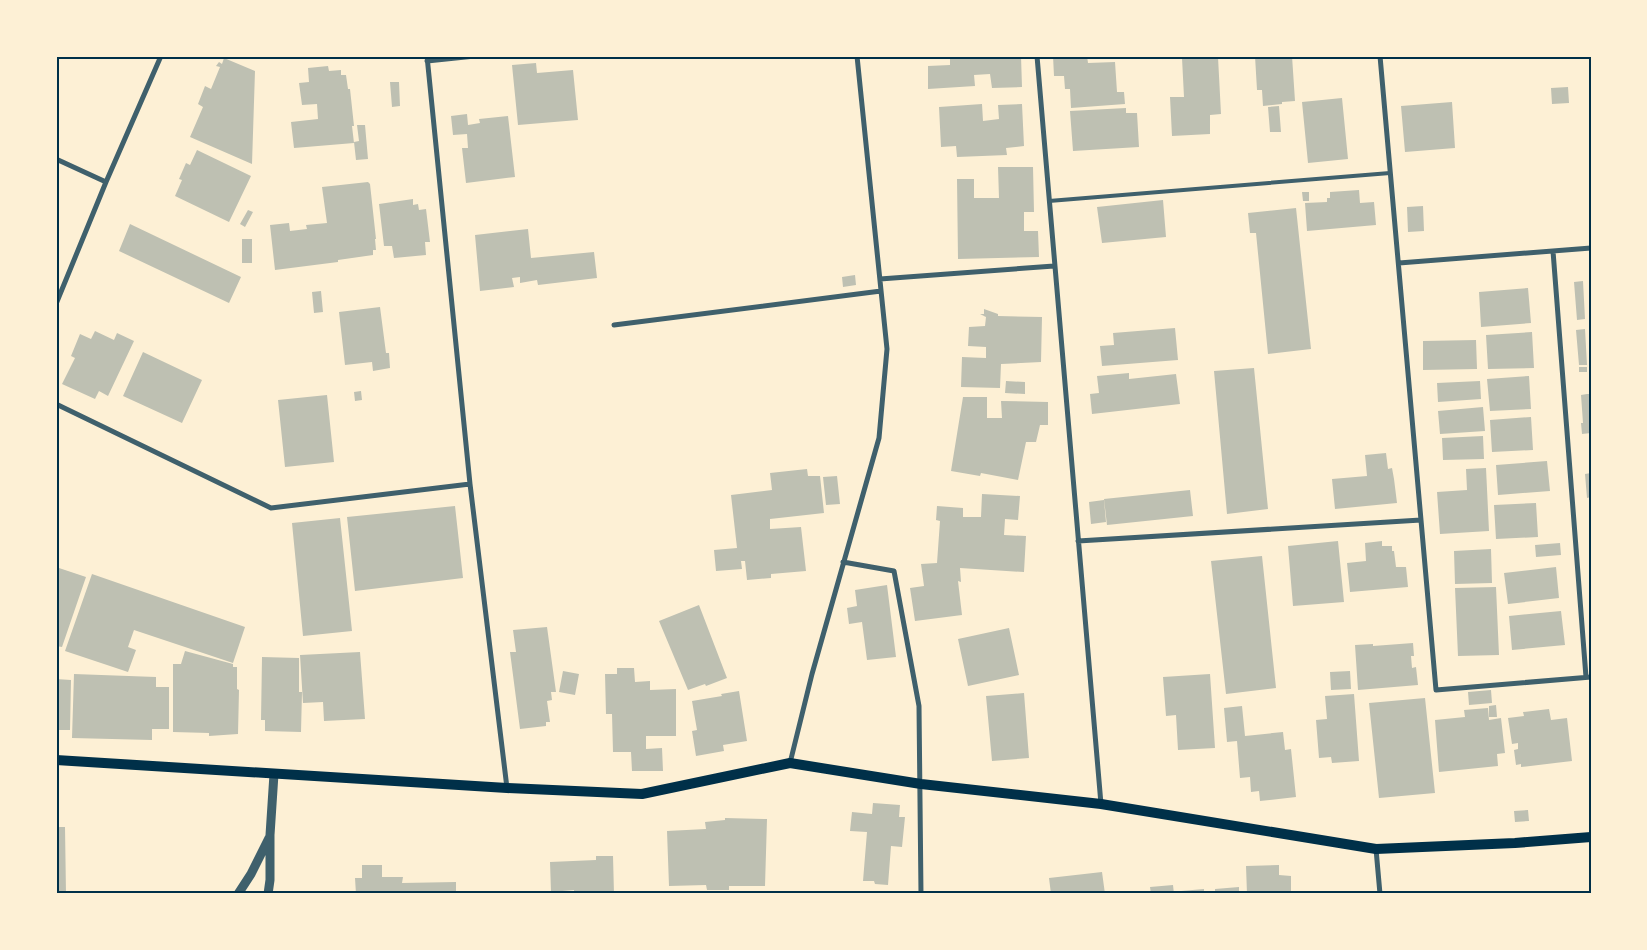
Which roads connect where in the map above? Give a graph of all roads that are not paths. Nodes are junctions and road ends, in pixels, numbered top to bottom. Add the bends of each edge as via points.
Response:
1 (161, 56) edge
2 (474, 56) edge
3 (857, 56) edge
4 (1037, 56) edge
5 (1380, 56) edge
6 (427, 58) edge
7 (56, 160) edge
8 (1390, 173) junction
9 (106, 182) junction
10 (1049, 201) junction
11 (1591, 248) edge
12 (1553, 251) junction
13 (1399, 263) junction
14 (1054, 266) junction
15 (880, 279) junction
16 (881, 291) junction
17 (56, 304) edge
18 (614, 325) dead end
19 (56, 404) edge
20 (470, 484) junction
21 (1421, 520) junction
22 (1078, 541) junction
23 (843, 562) junction
24 (1588, 677) edge
25 (56, 760) edge
26 (790, 764) junction
27 (274, 774) junction
28 (921, 784) junction
29 (507, 788) junction
30 (1100, 804) junction
31 (270, 835) junction
32 (1591, 837) edge
33 (1376, 849) junction
34 (238, 894) edge
35 (268, 894) edge
36 (921, 894) edge
37 (1380, 894) edge

1 - 9 street
2 - 6 street
3 - 15 street
4 - 10 street
5 - 8 street
6 - 20 street
7 - 9 street
8 - 10 lane
8 - 13 street
9 - 17 street
10 - 14 street
11 - 12 street
12 - 13 street
12 - 24 street
13 - 21 street
14 - 15 street
14 - 22 street
15 - 16 street
16 - 18 street
16 - 23 street via 887,349 878,438
19 - 20 street via 271,508
20 - 29 street
21 - 22 street
21 - 24 street via 1436,690
22 - 30 street
23 - 26 street
23 - 28 street via 894,571 919,706
25 - 27 main road
26 - 28 main road
26 - 29 main road via 642,794
27 - 29 main road
27 - 31 street
28 - 30 main road
28 - 36 street
30 - 33 main road
31 - 34 street
31 - 35 street
32 - 33 main road
33 - 37 street

